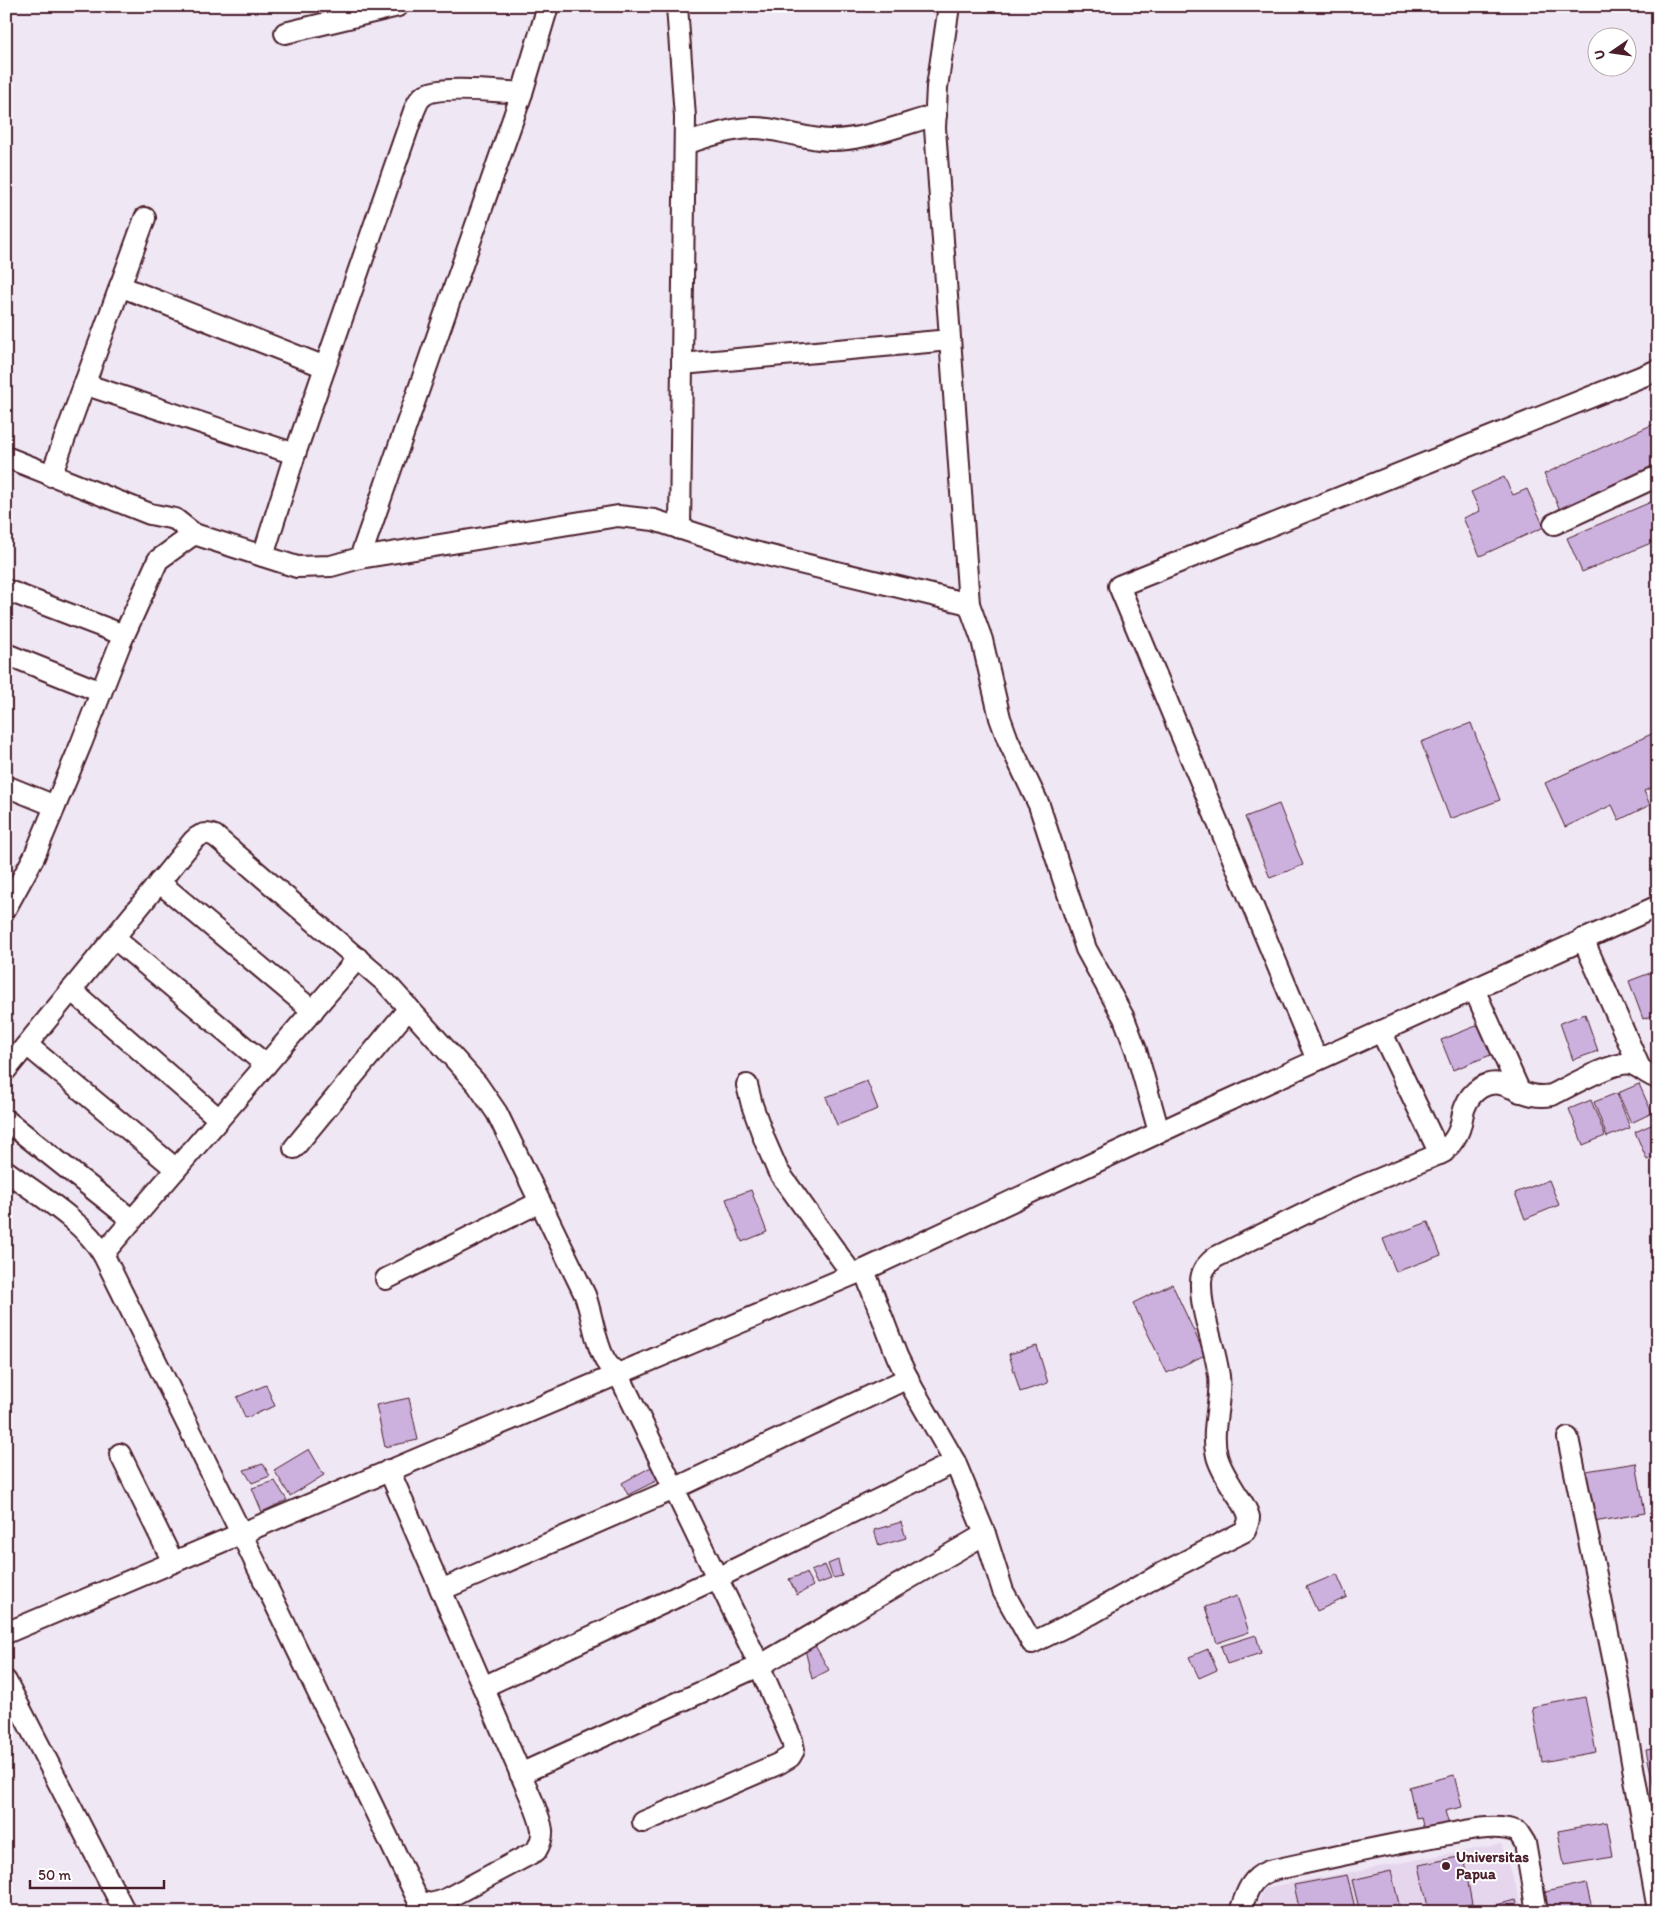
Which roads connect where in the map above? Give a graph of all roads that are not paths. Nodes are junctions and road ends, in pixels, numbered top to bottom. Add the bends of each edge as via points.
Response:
1 (398, 6) edge
2 (548, 6) edge
3 (677, 6) edge
4 (950, 6) edge
5 (285, 33) dead end
6 (522, 92) junction
7 (936, 115) junction
8 (685, 144) junction
9 (145, 218) dead end
10 (120, 286) junction
11 (950, 340) junction
12 (682, 364) junction
13 (325, 367) junction
14 (1658, 370) edge
15 (84, 384) junction
16 (295, 454) junction
17 (6, 457) edge
18 (51, 476) junction
19 (1658, 476) edge
20 (1554, 524) dead end
21 (680, 529) junction
22 (194, 534) junction
23 (263, 556) junction
24 (360, 558) junction
25 (6, 590) edge
26 (969, 604) junction
27 (124, 635) junction
28 (6, 654) edge
29 (101, 692) junction
30 (6, 786) edge
31 (55, 806) junction
32 (159, 882) junction
33 (1658, 906) edge
34 (6, 908) edge
35 (114, 938) junction
36 (1583, 939) junction
37 (358, 958) junction
38 (1474, 989) junction
39 (71, 990) junction
40 (409, 1008) junction
41 (313, 1011) junction
42 (1381, 1031) junction
43 (27, 1045) junction
44 (1316, 1060) junction
45 (266, 1065) junction
46 (1640, 1068) junction
47 (6, 1070) edge
48 (1658, 1078) edge
49 (747, 1085) dead end
50 (1520, 1092) junction
51 (219, 1119) junction
52 (6, 1120) edge
53 (1160, 1132) junction
54 (294, 1148) dead end
55 (1440, 1154) junction
56 (176, 1169) junction
57 (6, 1171) edge
58 (540, 1202) junction
59 (132, 1220) junction
60 (103, 1254) junction
61 (858, 1272) junction
62 (386, 1279) dead end
63 (618, 1373) junction
64 (908, 1378) junction
65 (1568, 1438) dead end
66 (120, 1454) dead end
67 (955, 1462) junction
68 (389, 1470) junction
69 (674, 1489) junction
70 (241, 1533) junction
71 (984, 1534) junction
72 (172, 1562) junction
73 (717, 1578) junction
74 (441, 1590) junction
75 (6, 1633) edge
76 (759, 1666) junction
77 (6, 1681) edge
78 (483, 1687) junction
79 (520, 1774) junction
80 (643, 1822) dead end
81 (124, 1908) dead end
82 (1658, 1910) edge
83 (1240, 1912) edge
84 (1538, 1912) edge

1 - 5 street
2 - 6 street
3 - 8 street via 686,117
4 - 7 street via 936,87
6 - 13 street via 452,90 433,91 422,97 414,111
6 - 24 street
7 - 8 street via 856,138 832,140 767,129 738,129
7 - 11 street
8 - 12 street
9 - 10 street
10 - 13 street
10 - 15 street
11 - 12 street
11 - 26 street
12 - 21 street
13 - 16 street
14 - 44 street via 1119,586
15 - 16 street
15 - 18 street
16 - 23 street
17 - 18 street
18 - 22 street via 150,514 175,519
19 - 20 street
21 - 24 street via 654,520 618,516
21 - 26 street via 746,550
22 - 23 street
22 - 27 street via 158,560
23 - 24 street via 297,567 331,566
25 - 27 street
26 - 53 street via 982,640 1003,726 1039,805 1086,949 1124,1018
27 - 29 street
28 - 29 street
29 - 31 street
30 - 31 street
31 - 34 street via 34,857
32 - 35 street
32 - 37 street via 193,840 209,833
32 - 41 street
33 - 36 street
35 - 39 street
35 - 45 street
36 - 38 street
36 - 46 street
37 - 40 street
37 - 41 street
38 - 42 street
38 - 50 street
39 - 43 street
39 - 51 street
40 - 54 street
40 - 58 street via 478,1084 497,1113
41 - 45 street
42 - 44 street
42 - 55 street
43 - 47 street
43 - 56 street
44 - 53 street
45 - 51 street
46 - 48 street
46 - 50 street via 1630,1064 1611,1066 1552,1095 1536,1097
49 - 61 street via 778,1171
50 - 55 street via 1495,1082 1472,1094 1454,1140
51 - 56 street
52 - 59 street
53 - 61 street
55 - 71 street via 1301,1214 1216,1257 1205,1267 1200,1280 1202,1302 1219,1377 1214,1444 1218,1458 1249,1516 1245,1531 1032,1643 1003,1591
56 - 59 street
57 - 60 street via 80,1226
58 - 62 street
58 - 63 street via 585,1295 601,1354
59 - 60 street
60 - 70 street
61 - 63 street
61 - 64 street
63 - 68 street
63 - 69 street
64 - 67 street
64 - 69 street
65 - 82 street via 1618,1682
66 - 72 street
67 - 71 street
67 - 73 street
68 - 70 street
68 - 74 street
69 - 73 street
69 - 74 street
70 - 72 street
70 - 79 street via 418,1900 433,1904 444,1900 536,1851 542,1841 543,1830
71 - 76 street
72 - 75 street
73 - 76 street
73 - 78 street
74 - 78 street
76 - 79 street
76 - 80 street via 792,1740 794,1750 790,1757
77 - 81 street
78 - 79 street
83 - 84 street via 1251,1884 1259,1874 1404,1842 1502,1828 1518,1832 1525,1843

